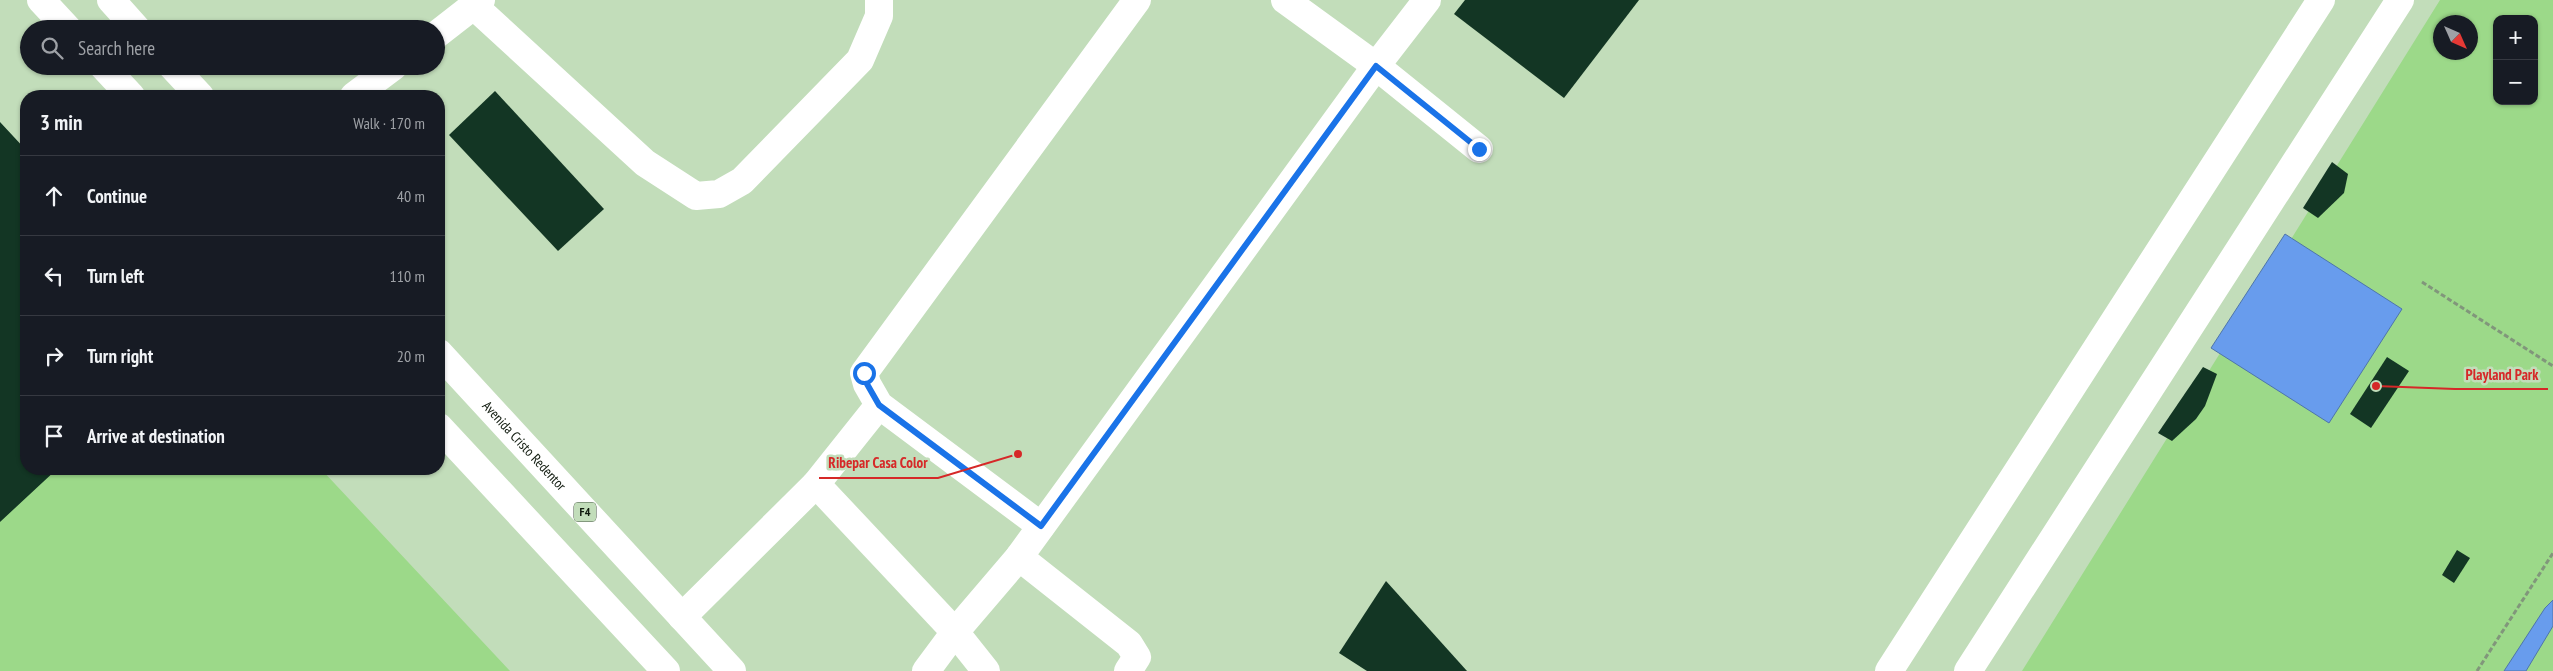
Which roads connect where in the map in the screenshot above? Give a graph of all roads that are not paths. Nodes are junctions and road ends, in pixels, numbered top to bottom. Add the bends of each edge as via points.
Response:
1 (41, 0) edge
2 (111, 0) edge
3 (879, 0) edge
4 (1137, 0) edge
5 (1285, 0) edge
6 (1427, 0) edge
7 (2321, 0) edge
8 (2400, 0) edge
9 (478, 3) edge
10 (60, 20) edge
11 (129, 20) edge
12 (445, 28) edge
13 (1376, 66) junction
14 (111, 75) edge
15 (180, 75) edge
16 (382, 75) edge
17 (125, 90) edge
18 (194, 90) edge
19 (362, 90) edge
20 (1479, 149) dead end
21 (445, 360) edge
22 (879, 405) junction
23 (445, 433) edge
24 (816, 484) junction
25 (1041, 526) junction
26 (1019, 557) junction
27 (682, 617) junction
28 (955, 632) junction
29 (666, 671) edge
30 (732, 671) edge
31 (926, 671) edge
32 (986, 671) edge
33 (1128, 671) edge
34 (1889, 671) edge
35 (1968, 671) edge

1 - 10 main road
2 - 11 main road
3 - 9 main road via 879,16 860,60 742,181 719,194 696,196 645,163
4 - 22 main road via 864,373
5 - 13 main road
6 - 13 main road
7 - 34 main road
8 - 35 main road
9 - 12 main road
13 - 20 main road
13 - 25 main road
14 - 17 main road
15 - 18 main road
16 - 19 main road
21 - 27 main road, Avenida Cristo Redentor / F4
22 - 24 main road
22 - 25 main road
23 - 29 main road
24 - 27 main road
24 - 28 main road
25 - 26 main road
26 - 28 main road
26 - 33 main road via 1129,644 1137,657
27 - 30 main road, Avenida Cristo Redentor / F4
28 - 31 main road
28 - 32 main road

